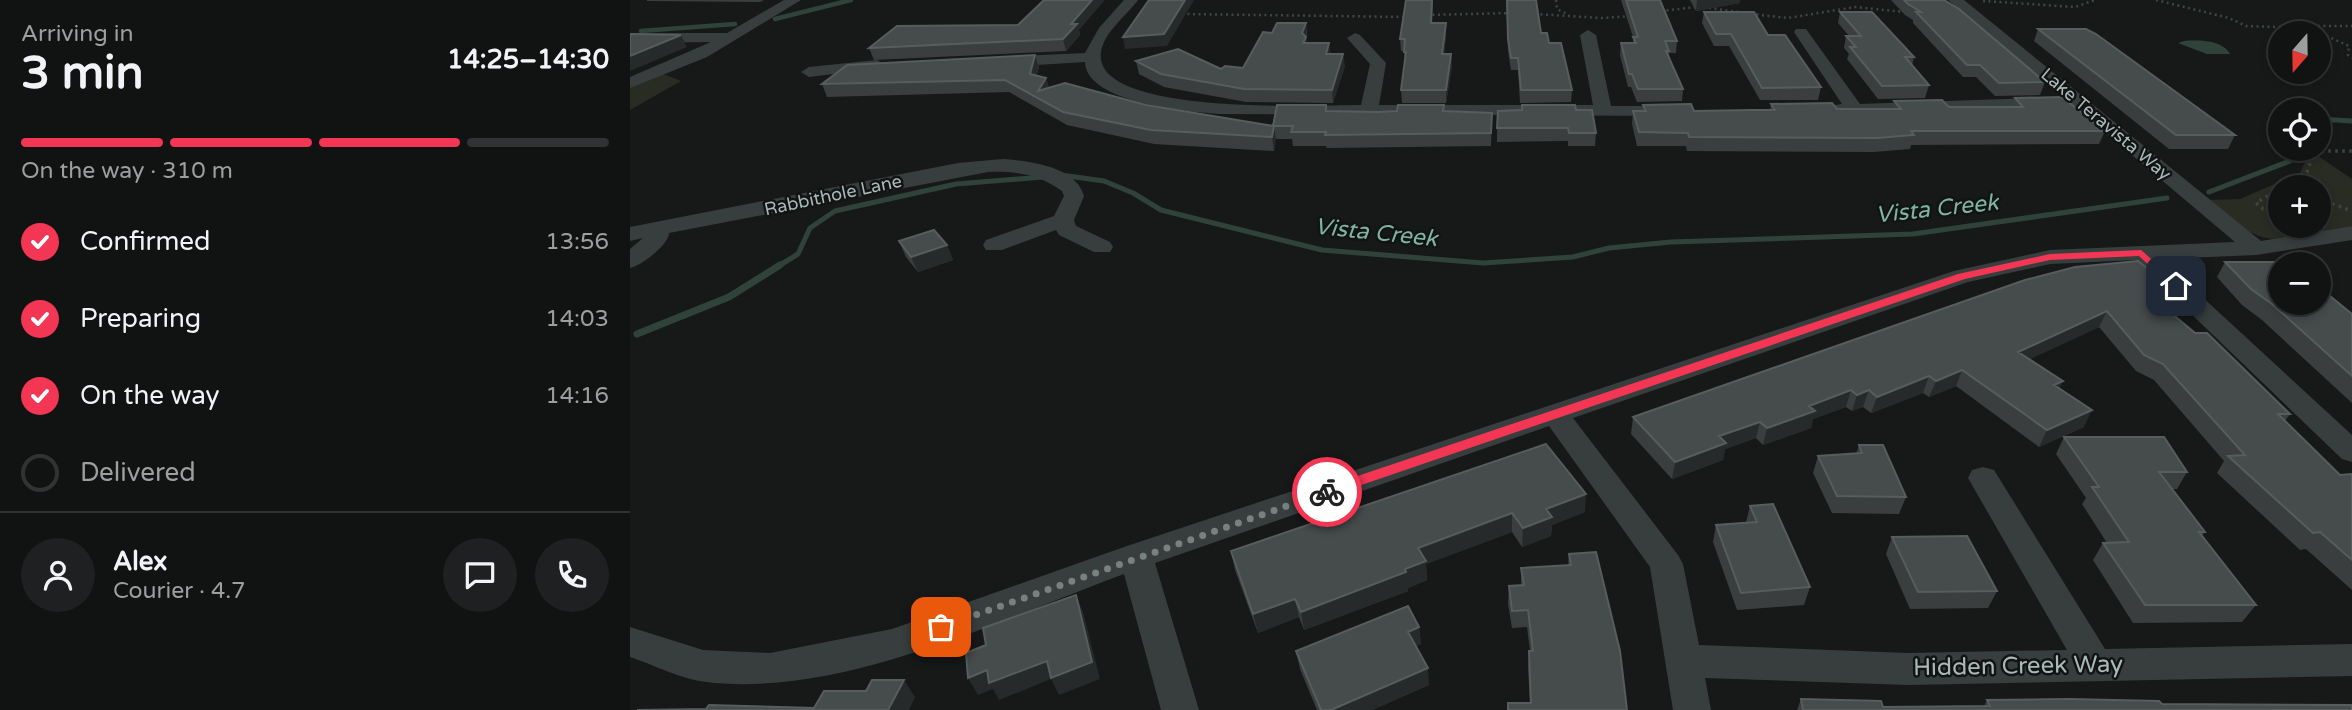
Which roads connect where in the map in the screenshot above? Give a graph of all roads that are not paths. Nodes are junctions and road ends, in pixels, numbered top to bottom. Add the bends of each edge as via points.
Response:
1 (794, 0) edge
2 (1131, 0) edge
3 (1955, 0) edge
4 (1801, 32) dead end
5 (1588, 35) dead end
6 (729, 37) junction
7 (630, 38) edge
8 (1355, 38) dead end
9 (1092, 58) junction
10 (984, 63) edge
11 (888, 64) edge
12 (808, 72) dead end
13 (630, 83) edge
14 (2080, 102) junction
15 (1369, 110) junction
16 (1815, 110) edge
17 (1855, 110) junction
18 (1603, 111) junction
19 (1697, 111) edge
20 (1063, 220) junction
21 (685, 225) junction
22 (2352, 233) edge
23 (630, 234) edge
24 (660, 235) junction
25 (994, 245) dead end
26 (1102, 247) dead end
27 (2256, 248) junction
28 (2141, 253) junction
29 (630, 261) edge
30 (1556, 415) junction
31 (2352, 452) edge
32 (1983, 478) dead end
33 (1136, 556) junction
34 (630, 642) edge
35 (2352, 660) edge
36 (1685, 661) junction
37 (2095, 665) junction
38 (1180, 710) edge
39 (1692, 710) edge

1 - 6 street
2 - 9 street via 1097,43
3 - 14 street, Lake Teravista Way
4 - 17 street
5 - 18 street
6 - 7 street
6 - 13 street via 701,54
8 - 15 street via 1378,63
9 - 10 street
9 - 15 street via 1100,75 1116,87 1181,106
11 - 12 street
14 - 17 street
14 - 27 street, Lake Teravista Way
15 - 18 street
16 - 17 street
18 - 19 street
20 - 21 street, Rabbithole Lane via 1074,196 1072,188 1046,173 1003,164 958,169
20 - 25 street
20 - 26 street via 1067,230
21 - 23 street, Rabbithole Lane
21 - 24 street
22 - 27 street
23 - 24 street
24 - 29 street
27 - 28 street
28 - 30 street via 2050,257 1962,276
28 - 31 street
30 - 33 street
30 - 36 street via 1666,564
32 - 37 street
33 - 34 street via 892,644 770,669 703,666
33 - 38 street
35 - 37 street, Hidden Creek Way
36 - 37 street, Hidden Creek Way via 1908,668
36 - 39 street

